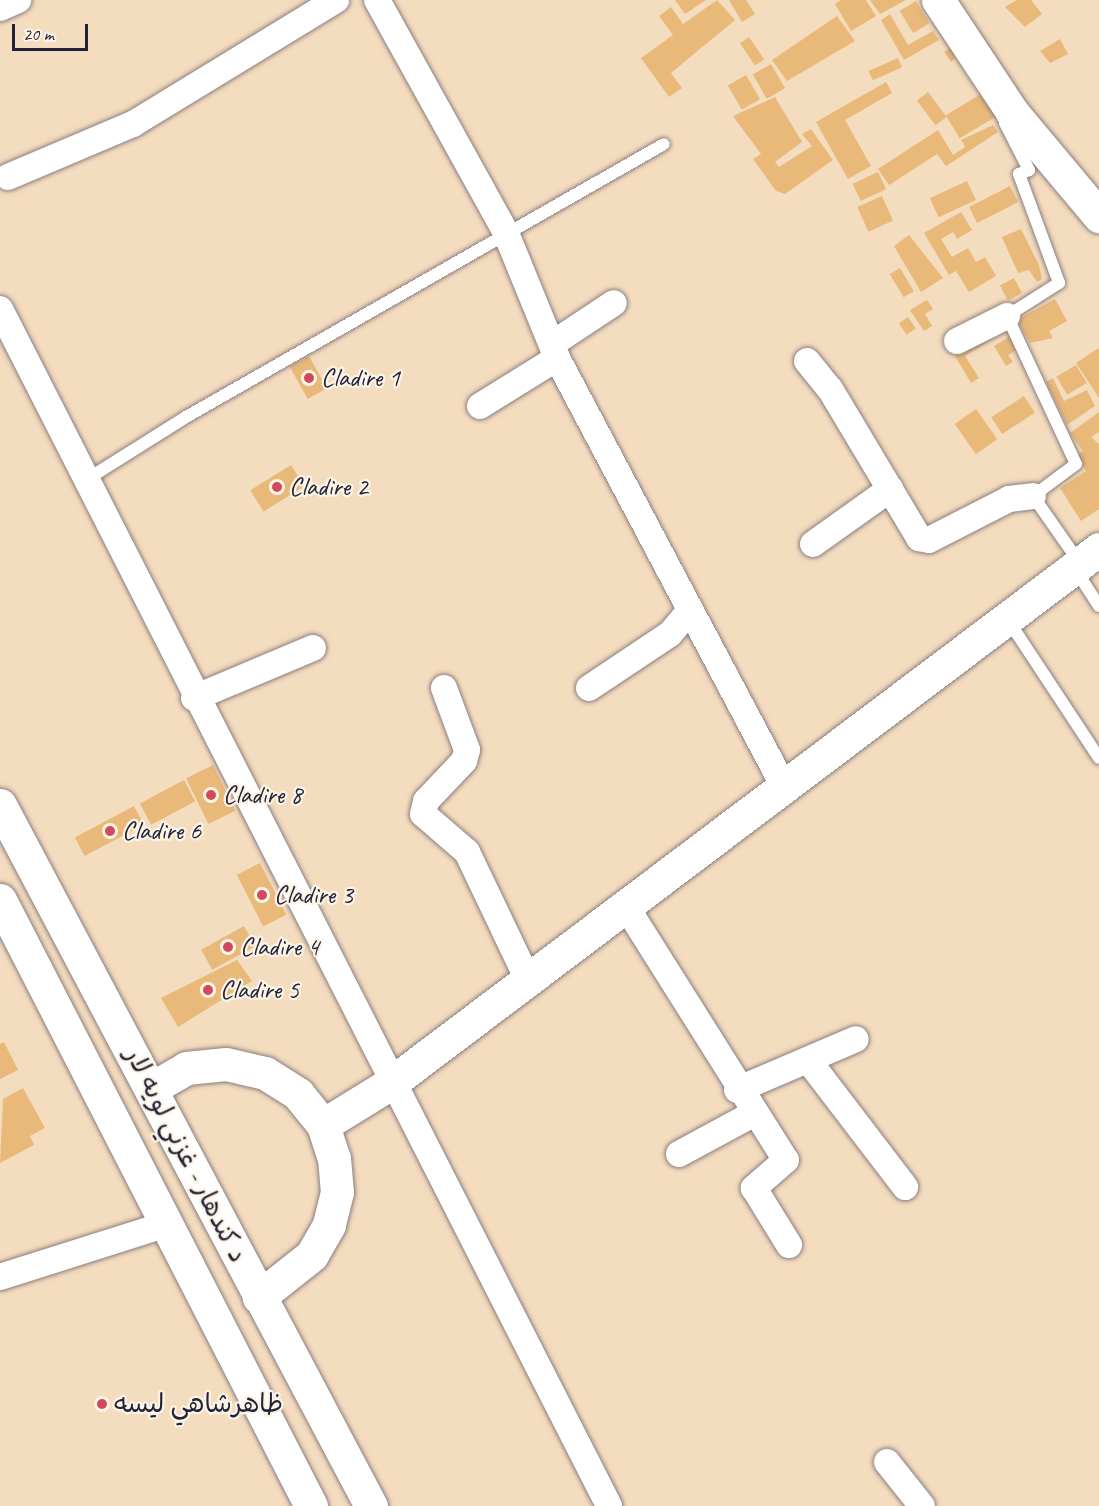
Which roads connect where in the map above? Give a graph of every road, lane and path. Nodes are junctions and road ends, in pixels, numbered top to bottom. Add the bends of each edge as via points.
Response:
1 (18, 0) edge
2 (336, 0) edge
3 (377, 0) edge
4 (938, 0) edge
5 (0, 8) edge
6 (1012, 112) junction
7 (664, 144) dead end
8 (8, 177) dead end
9 (1099, 216) edge
10 (506, 233) junction
11 (614, 303) dead end
12 (0, 309) edge
13 (1007, 316) junction
14 (957, 341) dead end
15 (555, 351) junction
16 (807, 361) dead end
17 (480, 406) dead end
18 (86, 480) junction
19 (890, 489) junction
20 (1033, 496) junction
21 (813, 544) dead end
22 (1084, 560) edge
23 (1099, 606) edge
24 (689, 611) junction
25 (1008, 619) junction
26 (313, 648) dead end
27 (444, 688) dead end
28 (589, 688) dead end
29 (194, 698) junction
30 (1099, 758) edge
31 (785, 788) junction
32 (0, 805) edge
33 (0, 900) edge
34 (627, 908) junction
35 (528, 980) junction
36 (856, 1040) dead end
37 (808, 1060) junction
38 (391, 1083) junction
39 (152, 1088) junction
40 (737, 1090) junction
41 (753, 1114) junction
42 (323, 1125) junction
43 (679, 1154) dead end
44 (905, 1188) dead end
45 (167, 1224) junction
46 (789, 1245) dead end
47 (0, 1277) edge
48 (259, 1297) junction
49 (887, 1462) dead end
50 (311, 1506) edge
51 (371, 1506) edge
52 (609, 1506) edge
53 (922, 1506) edge

1 - 5 street
2 - 8 street via 133,124
3 - 10 street
4 - 6 main road
6 - 9 main road
6 - 13 lane via 1005,123 1029,170 1019,174 1059,283
7 - 10 lane
10 - 15 street
10 - 18 lane
11 - 15 street
12 - 18 street
13 - 14 street
13 - 20 lane via 1076,464
15 - 17 street
15 - 24 street
16 - 19 street
18 - 29 street
19 - 20 street via 924,541 1009,499
19 - 21 street
20 - 22 lane
22 - 23 lane
22 - 25 main road
24 - 28 street via 670,634
24 - 31 street
25 - 30 lane
25 - 31 main road
26 - 29 street
27 - 35 street via 467,750 464,761 426,801 423,814 467,852
29 - 38 street
31 - 34 main road
32 - 39 main road, د کندهار - غزني لويه لار
33 - 45 main road, د کندهار - غزني لويه لار
34 - 35 main road
34 - 40 street
35 - 38 main road
36 - 37 street
37 - 40 street
37 - 44 street
38 - 42 main road
38 - 52 street
39 - 42 main road via 186,1068 226,1064 265,1073 298,1094
39 - 48 main road, د کندهار - غزني لويه لار
40 - 41 street
41 - 43 street
41 - 46 street via 786,1160 754,1188
42 - 48 main road via 334,1158 337,1192 329,1225 312,1255
45 - 47 street
45 - 50 main road, د کندهار - غزني لويه لار
48 - 51 main road, د کندهار - غزني لويه لار
49 - 53 street

